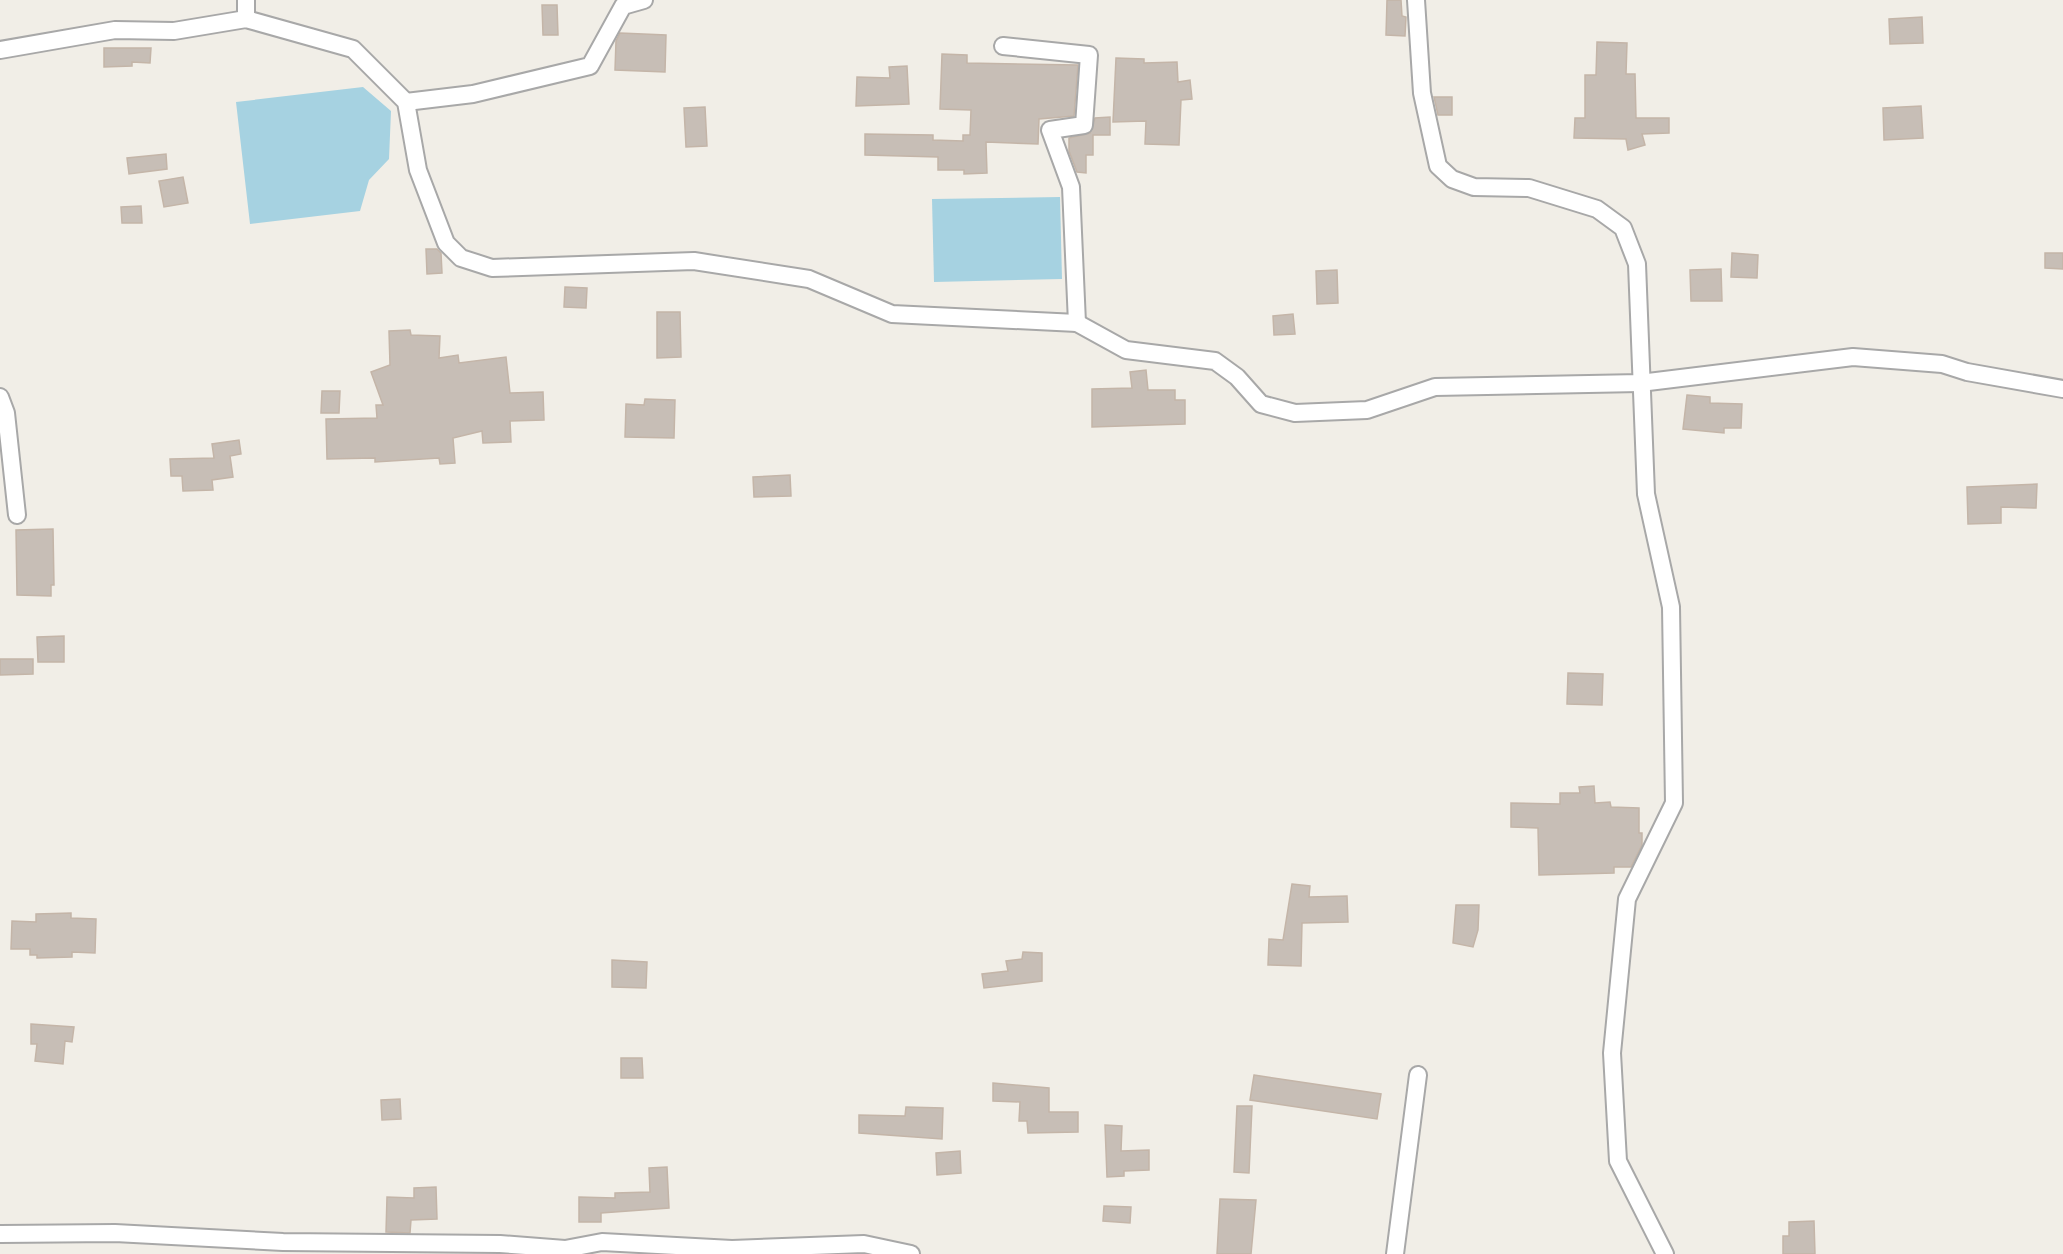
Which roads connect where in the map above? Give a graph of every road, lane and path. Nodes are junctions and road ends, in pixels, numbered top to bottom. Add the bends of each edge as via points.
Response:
1 (246, 0) edge
2 (644, 0) edge
3 (1416, 0) edge
4 (246, 19) junction
5 (1003, 46) dead end
6 (0, 50) edge
7 (406, 102) junction
8 (1077, 323) junction
9 (1640, 383) junction
10 (2063, 389) edge
11 (0, 397) edge
12 (17, 515) dead end
13 (1418, 1075) dead end
14 (0, 1234) edge
15 (910, 1254) edge
16 (1395, 1254) edge
17 (1665, 1254) edge

1 - 4 street
2 - 7 street via 623,6 590,66 473,94
3 - 9 street via 1422,93 1438,166 1452,179 1474,187 1529,188 1597,209 1623,228 1637,264
4 - 6 street via 174,31 115,30
4 - 7 street via 353,49
5 - 8 street via 1089,55 1084,125 1050,130 1071,187
7 - 8 street via 418,170 446,243 461,258 492,268 694,261 809,279 892,314
8 - 9 street via 1126,350 1215,361 1237,377 1261,404 1295,413 1367,410 1436,387
9 - 10 street via 1853,357 1942,364
9 - 17 street via 1646,494 1671,607 1674,803 1627,898 1612,1053 1618,1161
11 - 12 street via 6,413
13 - 16 street
14 - 15 street via 115,1233 284,1242 500,1244 565,1250 602,1242 732,1250 864,1244

